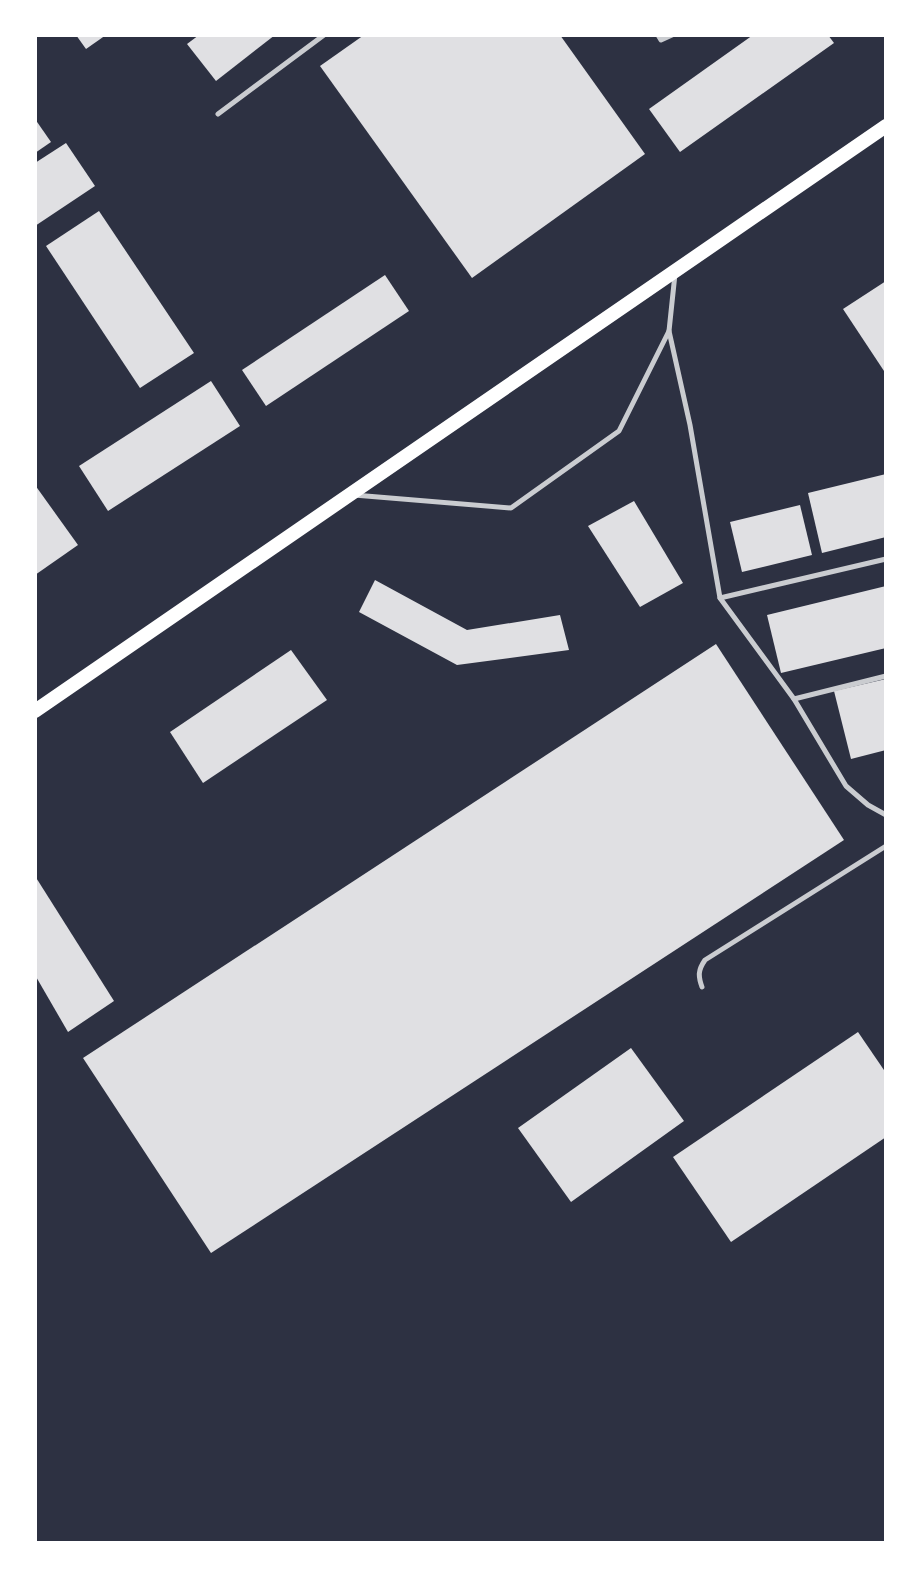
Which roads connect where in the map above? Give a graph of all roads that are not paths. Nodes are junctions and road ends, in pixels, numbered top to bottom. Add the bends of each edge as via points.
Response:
1 (324, 35) edge
2 (658, 35) edge
3 (672, 35) edge
4 (218, 114) dead end
5 (886, 126) edge
6 (675, 272) junction
7 (670, 331) junction
8 (351, 495) junction
9 (886, 559) edge
10 (720, 598) junction
11 (886, 676) edge
12 (794, 699) junction
13 (35, 711) edge
14 (886, 815) edge
15 (886, 846) edge
16 (702, 987) dead end

1 - 4 lane
2 - 3 lane via 662,40
5 - 6 main road
6 - 7 lane
6 - 8 main road
7 - 8 lane via 619,431 511,509
7 - 10 lane
8 - 13 main road
9 - 10 lane
10 - 12 lane
11 - 12 lane
12 - 14 lane via 846,786
15 - 16 lane via 705,960 698,976

